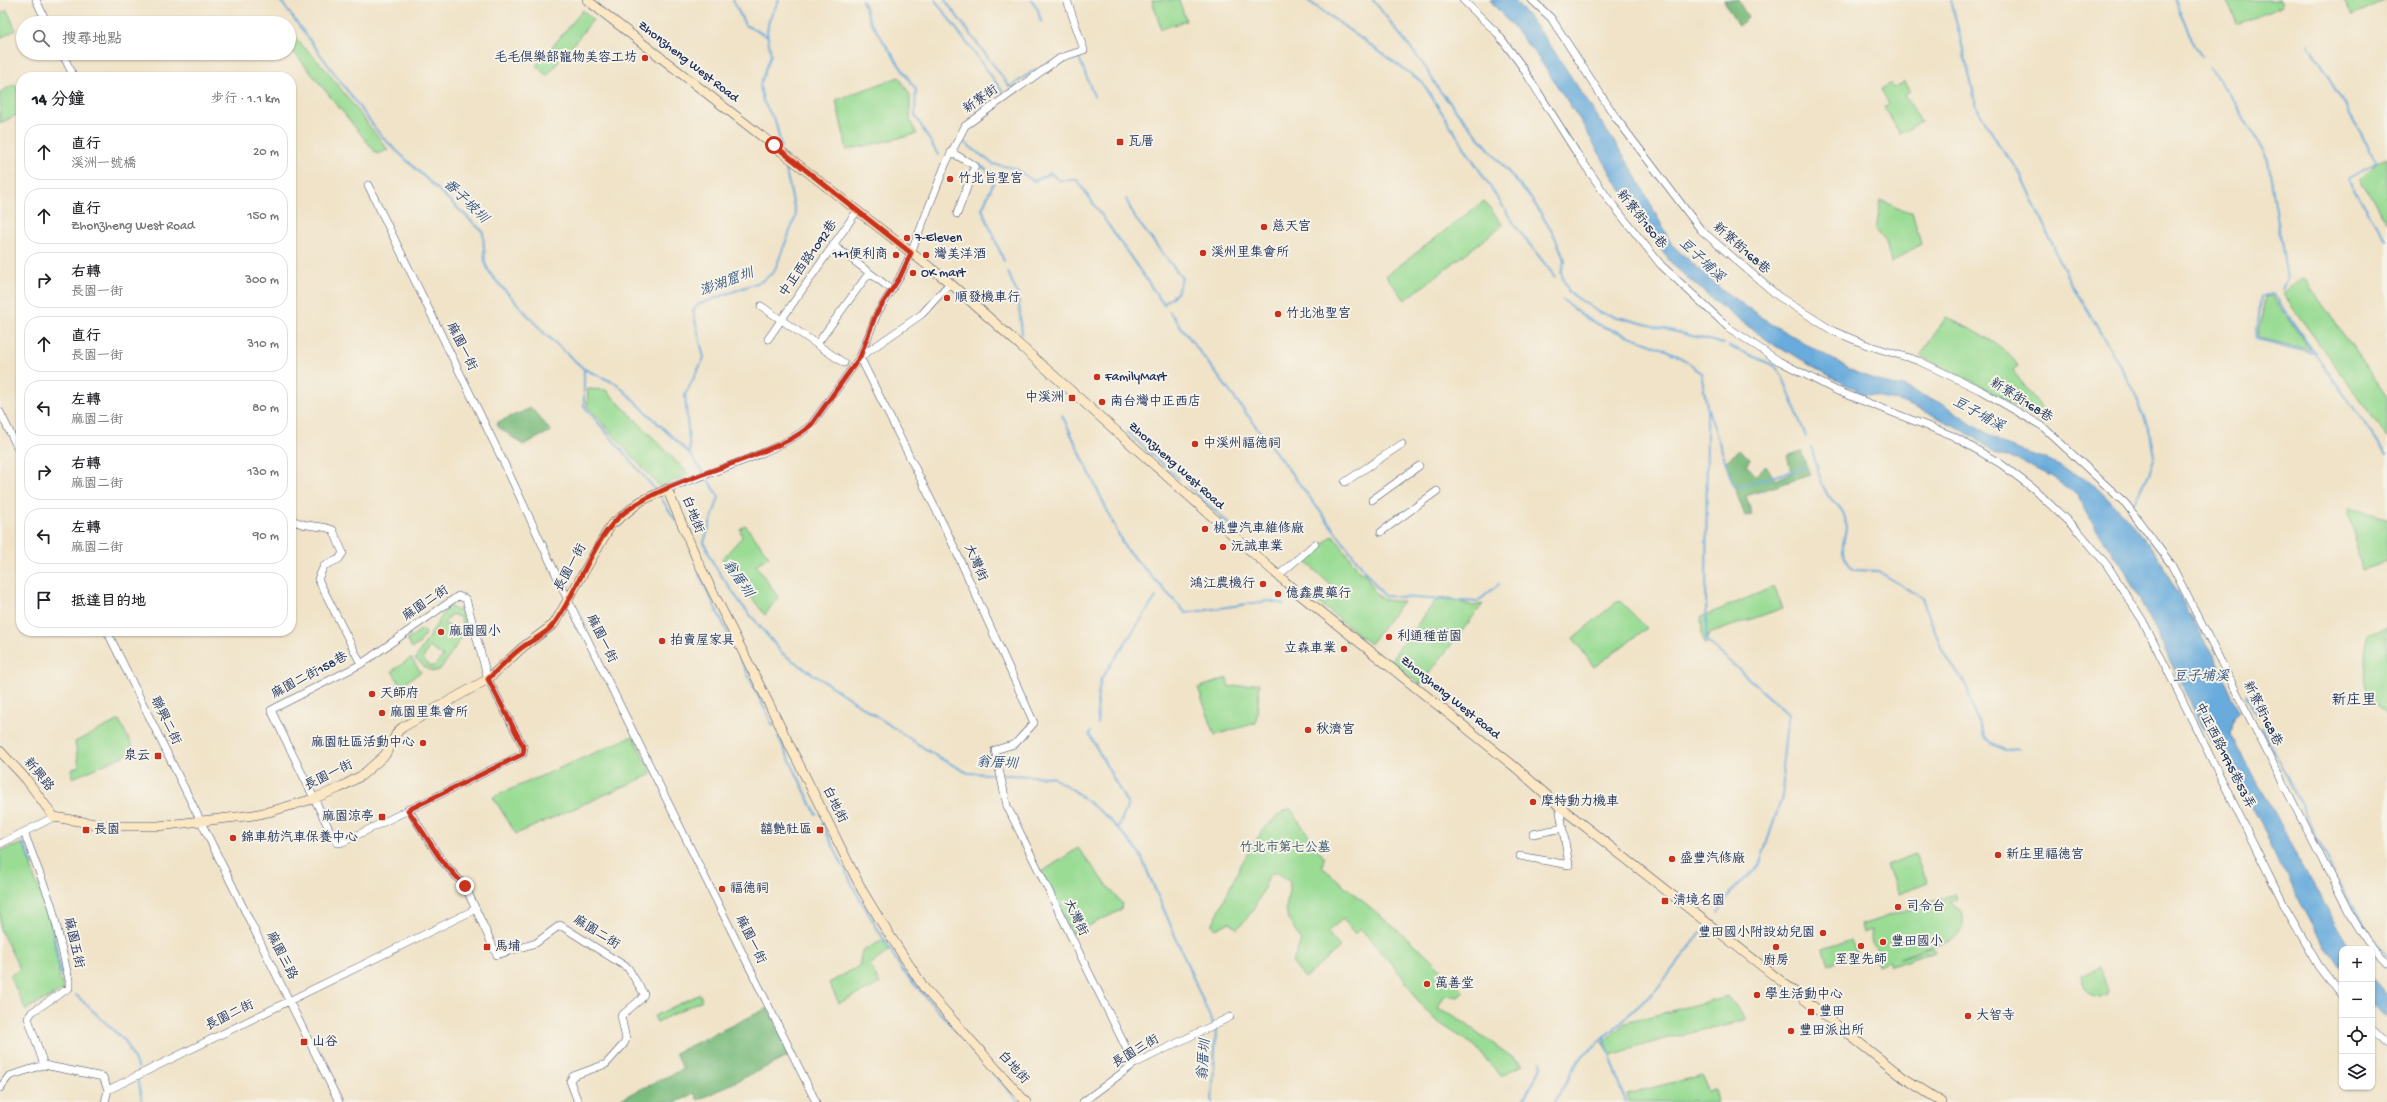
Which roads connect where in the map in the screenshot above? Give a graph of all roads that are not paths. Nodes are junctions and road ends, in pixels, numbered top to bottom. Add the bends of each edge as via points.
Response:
1 (36, 0) edge
2 (587, 0) edge
3 (1067, 0) edge
4 (1463, 0) edge
5 (1532, 0) edge
6 (44, 16) edge
7 (66, 60) edge
8 (72, 72) edge
9 (951, 152) junction
10 (368, 185) dead end
11 (857, 211) junction
12 (957, 214) dead end
13 (833, 245) junction
14 (911, 253) junction
15 (869, 274) junction
16 (950, 283) junction
17 (887, 286) dead end
18 (761, 306) dead end
19 (781, 320) junction
20 (768, 339) dead end
21 (817, 344) junction
22 (860, 357) junction
23 (844, 363) dead end
24 (1876, 406) joint
25 (0, 412) edge
26 (1402, 444) dead end
27 (16, 445) edge
28 (1419, 466) dead end
29 (1345, 482) dead end
30 (667, 488) junction
31 (1437, 491) dead end
32 (1372, 500) dead end
33 (296, 523) edge
34 (1382, 532) dead end
35 (1315, 544) dead end
36 (1279, 575) junction
37 (568, 600) junction
38 (109, 636) edge
39 (360, 664) junction
40 (488, 679) junction
41 (0, 750) edge
42 (313, 799) junction
43 (1559, 806) junction
44 (408, 810) junction
45 (54, 817) junction
46 (200, 822) junction
47 (1563, 828) junction
48 (24, 832) junction
49 (1533, 834) dead end
50 (0, 844) edge
51 (1520, 856) dead end
52 (476, 909) junction
53 (2387, 964) edge
54 (2339, 992) edge
55 (289, 1000) junction
56 (1230, 1017) dead end
57 (2375, 1032) edge
58 (2387, 1044) edge
59 (1134, 1064) junction
60 (44, 1065) junction
61 (0, 1088) edge
62 (108, 1090) junction
63 (106, 1102) edge
64 (338, 1102) edge
65 (578, 1102) edge
66 (816, 1102) edge
67 (1026, 1102) edge
68 (1083, 1102) edge
69 (1942, 1102) edge

1 - 6 street
2 - 11 main road, Zhonzheng West Road
3 - 9 street, 新寮街 via 1084,50 1060,58 965,126
4 - 24 street, 新寮街150巷 via 1496,33 1521,65 1609,200 1661,265 1729,328 1779,361 1835,390
5 - 53 street, 新寮街168巷 via 1552,18 1616,118 1701,230 1778,296 1833,332 1919,361 1980,390 2042,426 2126,504 2171,564 2349,912 2366,941
7 - 8 street
9 - 12 street via 975,166
9 - 14 street, 新寮街
10 - 37 street, 麻園一街
11 - 13 street, 中正西路1092巷
11 - 14 main road, Zhonzheng West Road
13 - 15 street
13 - 19 street, 中正西路1092巷
14 - 16 main road, Zhonzheng West Road
14 - 22 street via 900,277 876,314
15 - 17 street
15 - 21 street
16 - 22 street via 922,314
16 - 36 main road, Zhonzheng West Road
18 - 19 street
19 - 20 street, 中正西路1092巷
19 - 21 street
21 - 23 street
22 - 30 street, 長園一街 via 811,425 801,434
22 - 59 street, 大灣街 via 950,538 1034,723 1015,744 995,750 1007,806
24 - 54 street, 中正西路1975巷53弄 via 1953,436 2001,464 2051,502 2107,565 2150,635 2301,938
25 - 27 street
26 - 29 street
28 - 32 street
30 - 37 main road, 長園一街 via 640,501 612,525
30 - 67 main road, 白地街 via 698,562 883,926 925,989
31 - 34 street
33 - 39 street via 325,526 333,530 340,544 343,552 339,559 324,566 318,579
35 - 36 street
36 - 43 main road, Zhonzheng West Road via 1440,709 1515,767
37 - 40 main road, 長園一街 via 547,631 523,647
37 - 66 street, 麻園一街
38 - 46 street, 聯興二街
39 - 40 street, 麻園二街 via 458,596 466,599
39 - 42 street, 麻園二街158巷 via 271,710
40 - 42 main road, 長園一街 via 403,727 398,731 385,755 361,776
40 - 44 street, 麻園二街 via 524,748 523,754
41 - 45 main road, 新興路 via 26,779
42 - 44 street via 338,842 343,842
42 - 46 main road, 長園一街 via 254,816
43 - 47 street
43 - 69 main road, Zhonzheng West Road via 1904,1078
44 - 52 street, 麻園二街 via 442,861 465,886
45 - 46 main road, 長園一街 via 108,826 158,826
45 - 48 street
46 - 55 street, 麻園三路
47 - 49 street
47 - 51 street via 1569,865
48 - 50 street
48 - 60 street, 麻園五街 via 52,906 69,980 69,988 32,1012 28,1018
52 - 55 street, 長園二街
52 - 65 street, 麻園二街 via 497,955 536,943 560,925 628,968 643,989 641,999 621,1016 626,1039 624,1044 606,1064 573,1076 570,1081
55 - 62 street, 長園二街
55 - 64 street, 麻園三路
56 - 59 street, 長園三街
57 - 58 street
59 - 68 street, 長園三街
60 - 61 street via 9,1076
60 - 62 street via 103,1077
62 - 63 street

